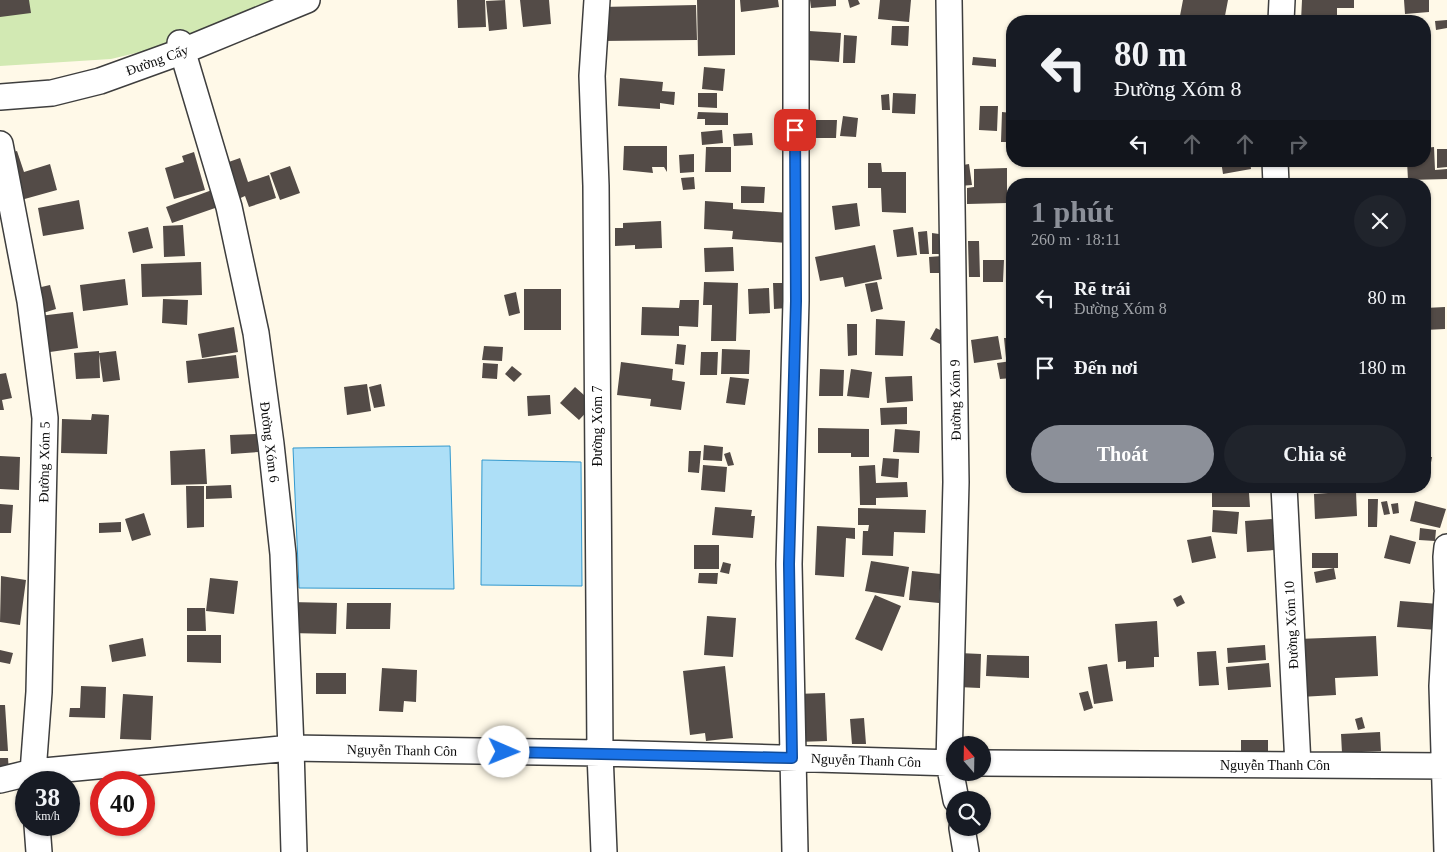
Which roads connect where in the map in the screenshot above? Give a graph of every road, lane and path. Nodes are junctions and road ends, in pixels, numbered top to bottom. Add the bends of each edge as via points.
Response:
1 (307, 0) edge
2 (597, 0) edge
3 (796, 0) edge
4 (949, 0) edge
5 (1282, 0) edge
6 (1281, 15) edge
7 (181, 47) junction
8 (0, 98) edge
9 (0, 144) edge
10 (1284, 493) edge
11 (1447, 547) edge
12 (1447, 588) edge
13 (1447, 594) edge
14 (952, 736) edge
15 (291, 748) junction
16 (600, 753) junction
17 (792, 758) junction
18 (946, 763) edge
19 (991, 763) edge
20 (1298, 764) junction
21 (1445, 766) edge
22 (33, 771) edge
23 (80, 772) edge
24 (15, 779) edge
25 (0, 780) edge
26 (38, 836) edge
27 (963, 836) edge
28 (39, 852) edge
29 (294, 852) edge
30 (604, 852) edge
31 (795, 852) edge
32 (966, 852) edge
33 (1447, 852) edge

1 - 7 street, Đường Cấy
2 - 16 street, Đường Xóm 7 via 592,76 596,196
3 - 17 street via 796,301 789,564
4 - 14 street, Đường Xóm 9 via 956,482
5 - 6 street
7 - 8 street, Đường Cấy via 100,80 52,93
7 - 15 street, Đường Xóm 6 via 229,207 256,333 283,554
9 - 22 street, Đường Xóm 5 via 30,300 45,418 39,692
10 - 20 street, Đường Xóm 10
11 - 12 street
13 - 21 street via 1442,686
15 - 16 street, Nguyễn Thanh Côn
15 - 23 street, Nguyễn Thanh Côn
15 - 29 street, Đường Xóm 6
16 - 17 street, Nguyễn Thanh Côn
16 - 30 street, Đường Xóm 7
17 - 18 street, Nguyễn Thanh Côn
17 - 31 street
19 - 20 street, Nguyễn Thanh Côn
20 - 21 street, Nguyễn Thanh Côn
21 - 33 street
24 - 25 street, Nguyễn Thanh Côn
26 - 28 street
27 - 32 street

